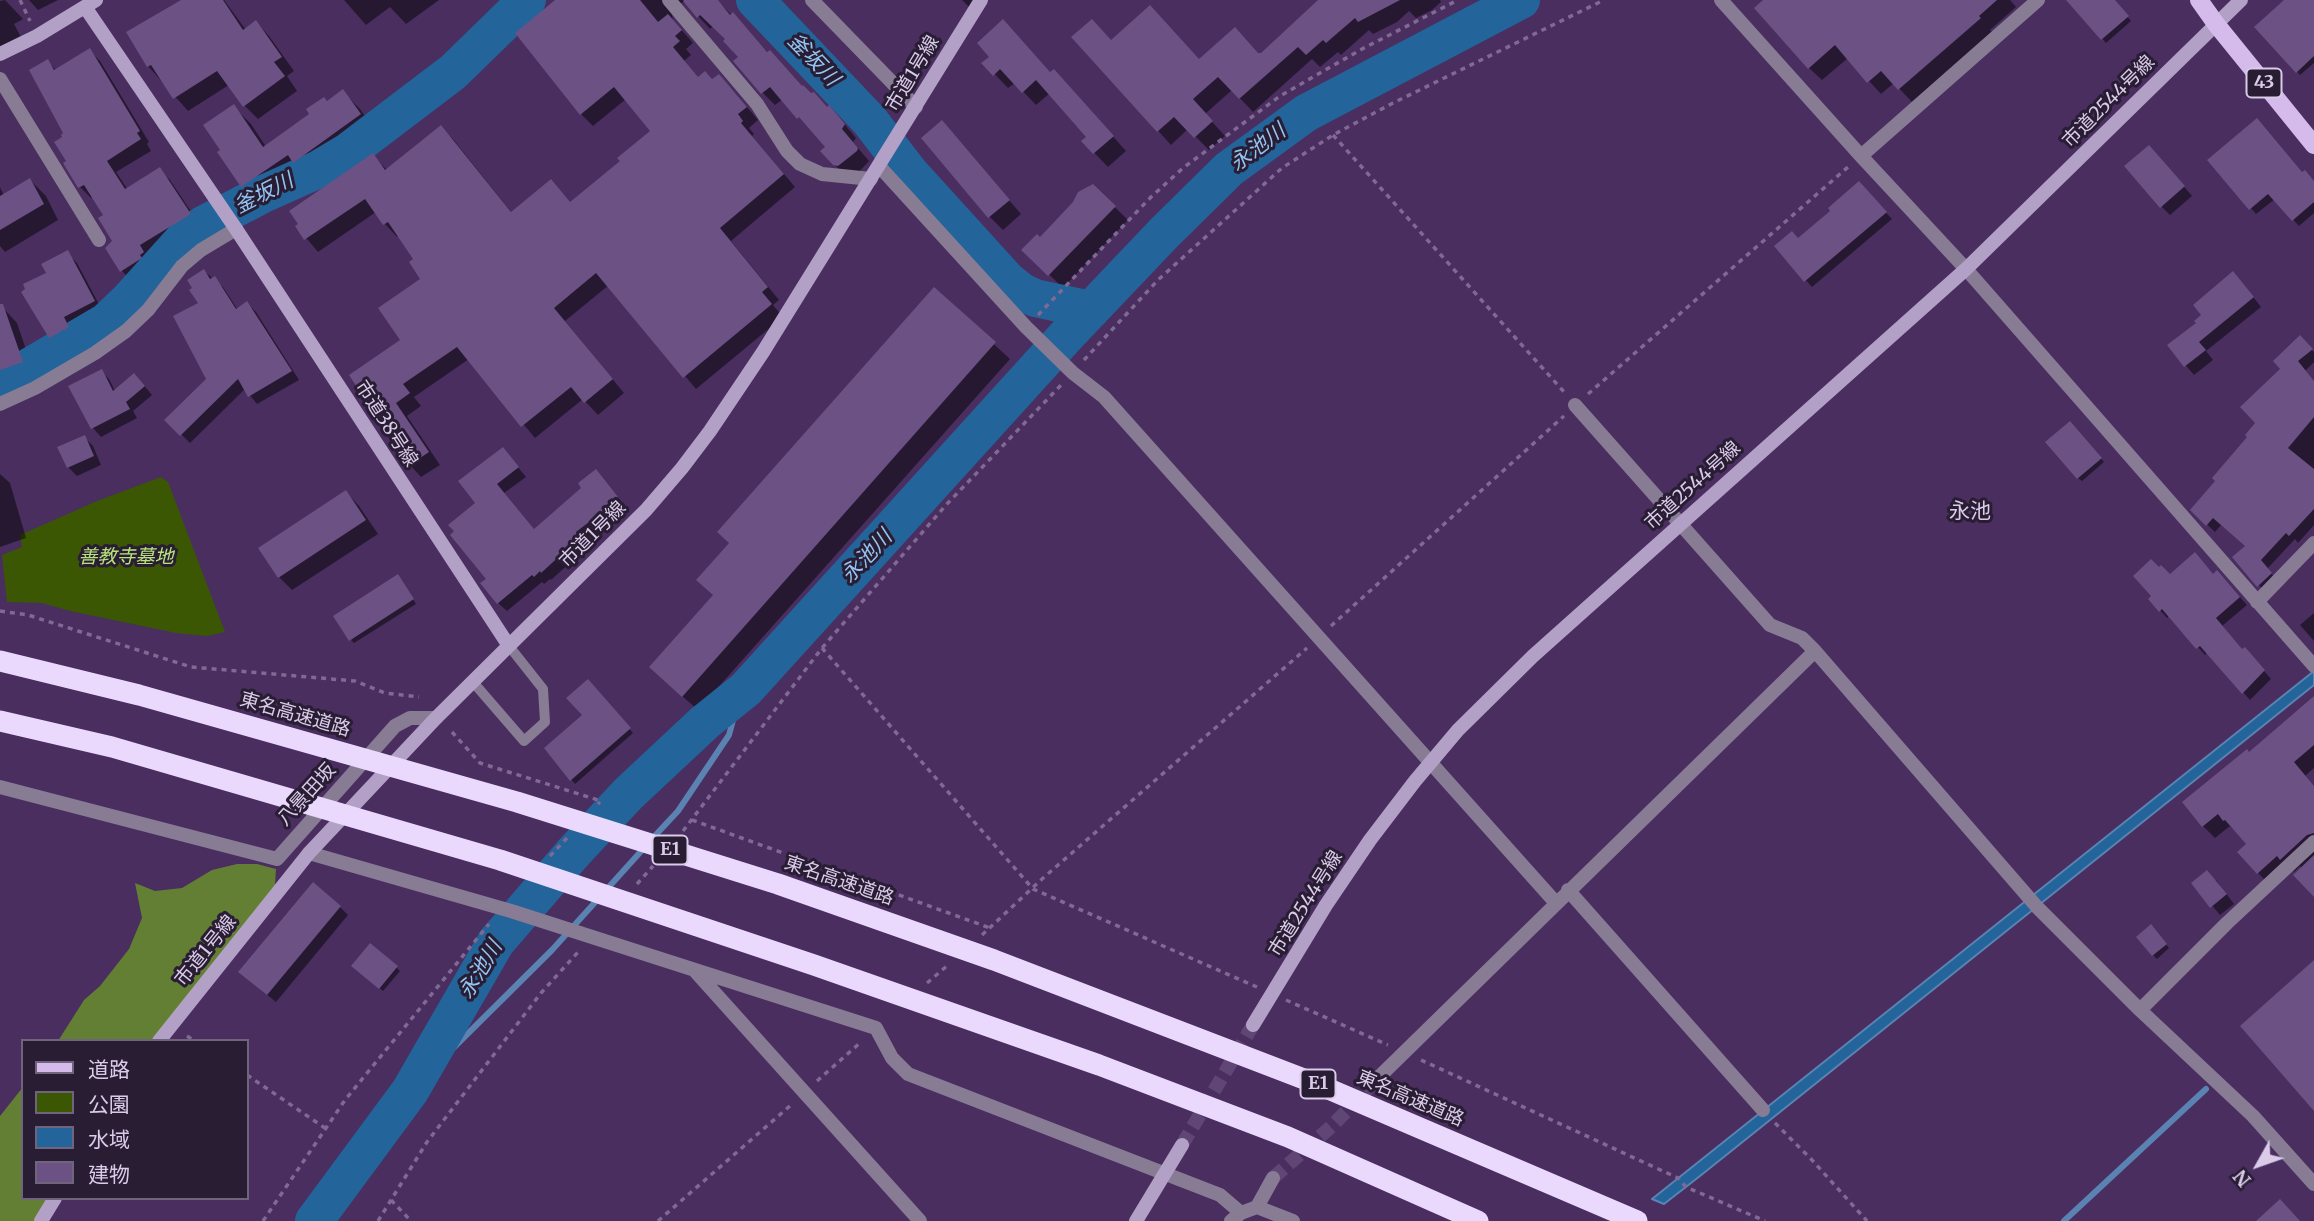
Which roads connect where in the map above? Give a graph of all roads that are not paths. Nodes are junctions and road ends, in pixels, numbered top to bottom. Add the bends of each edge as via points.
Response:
1 (669, 0) edge
2 (812, 0) edge
3 (981, 0) edge
4 (1721, 0) edge
5 (2039, 0) edge
6 (2199, 0) edge
7 (2241, 0) edge
8 (91, 3) edge
9 (2216, 24) junction
10 (0, 54) edge
11 (0, 79) edge
12 (916, 107) junction
13 (2314, 145) edge
14 (1861, 156) junction
15 (882, 161) junction
16 (871, 179) junction
17 (233, 226) junction
18 (99, 240) dead end
19 (1966, 270) junction
20 (0, 404) edge
21 (1575, 405) road end
22 (1681, 523) junction
23 (2314, 543) edge
24 (2257, 602) junction
25 (509, 646) junction
26 (1815, 652) junction
27 (0, 661) edge
28 (2314, 666) edge
29 (473, 682) junction
30 (436, 718) junction
31 (0, 721) edge
32 (1430, 762) junction
33 (0, 787) edge
34 (2314, 842) edge
35 (310, 853) junction
36 (1568, 890) junction
37 (1556, 903) junction
38 (694, 970) junction
39 (2140, 1010) junction
40 (1253, 1025) tunnel mouth
41 (161, 1039) edge
42 (1379, 1077) tunnel mouth
43 (1767, 1114) road end
44 (1182, 1145) tunnel mouth
45 (1165, 1173) junction
46 (1273, 1178) tunnel mouth
47 (2314, 1184) edge
48 (54, 1200) edge
49 (1257, 1207) junction
50 (1236, 1217) edge
51 (41, 1221) edge
52 (920, 1221) edge
53 (1136, 1221) edge
54 (1293, 1221) edge
55 (1478, 1221) edge
56 (1637, 1221) edge

1 - 16 street via 757,104 800,164 822,174
2 - 12 street
3 - 12 street, 市道1号線
4 - 14 street
5 - 14 street
6 - 9 main road, 43
7 - 9 street, 市道2544号線
8 - 10 street
8 - 17 street, 市道38号線
9 - 13 main road, 43
9 - 19 street, 市道2544号線
11 - 18 street
12 - 15 street, 市道1号線
14 - 19 street
15 - 16 street, 市道1号線
15 - 32 street via 1030,331 1104,397
16 - 25 street, 市道1号線 via 763,352 682,468
17 - 20 street via 182,266 126,331 47,381
17 - 25 street, 市道38号線
19 - 22 street, 市道2544号線
19 - 24 street
21 - 22 street
22 - 26 street via 1770,625 1802,638
22 - 32 street, 市道2544号線 via 1514,674
23 - 24 street
24 - 28 street
25 - 29 street, 市道1号線
25 - 29 lane via 543,689 545,722 524,741
26 - 36 street
26 - 39 street via 2033,903
27 - 56 highway, 東名高速道路 / E1 via 139,695 517,802 778,884 994,960 1317,1084
29 - 30 street, 市道1号線
30 - 33 street, 八景田坂 via 410,718 395,726 277,859
30 - 35 street, 市道1号線
31 - 55 highway via 112,747 500,860 1099,1065 1288,1138
32 - 37 street
32 - 40 street, 市道2544号線 via 1326,905
34 - 39 street
35 - 38 street
35 - 41 street, 市道1号線
36 - 37 street
36 - 43 street
37 - 42 street
38 - 45 street via 876,1028 892,1058 908,1074
38 - 52 street
39 - 47 street via 2253,1116
44 - 45 street
45 - 50 street via 1220,1195
45 - 53 street
46 - 49 street
48 - 51 street
49 - 50 street
49 - 54 street

